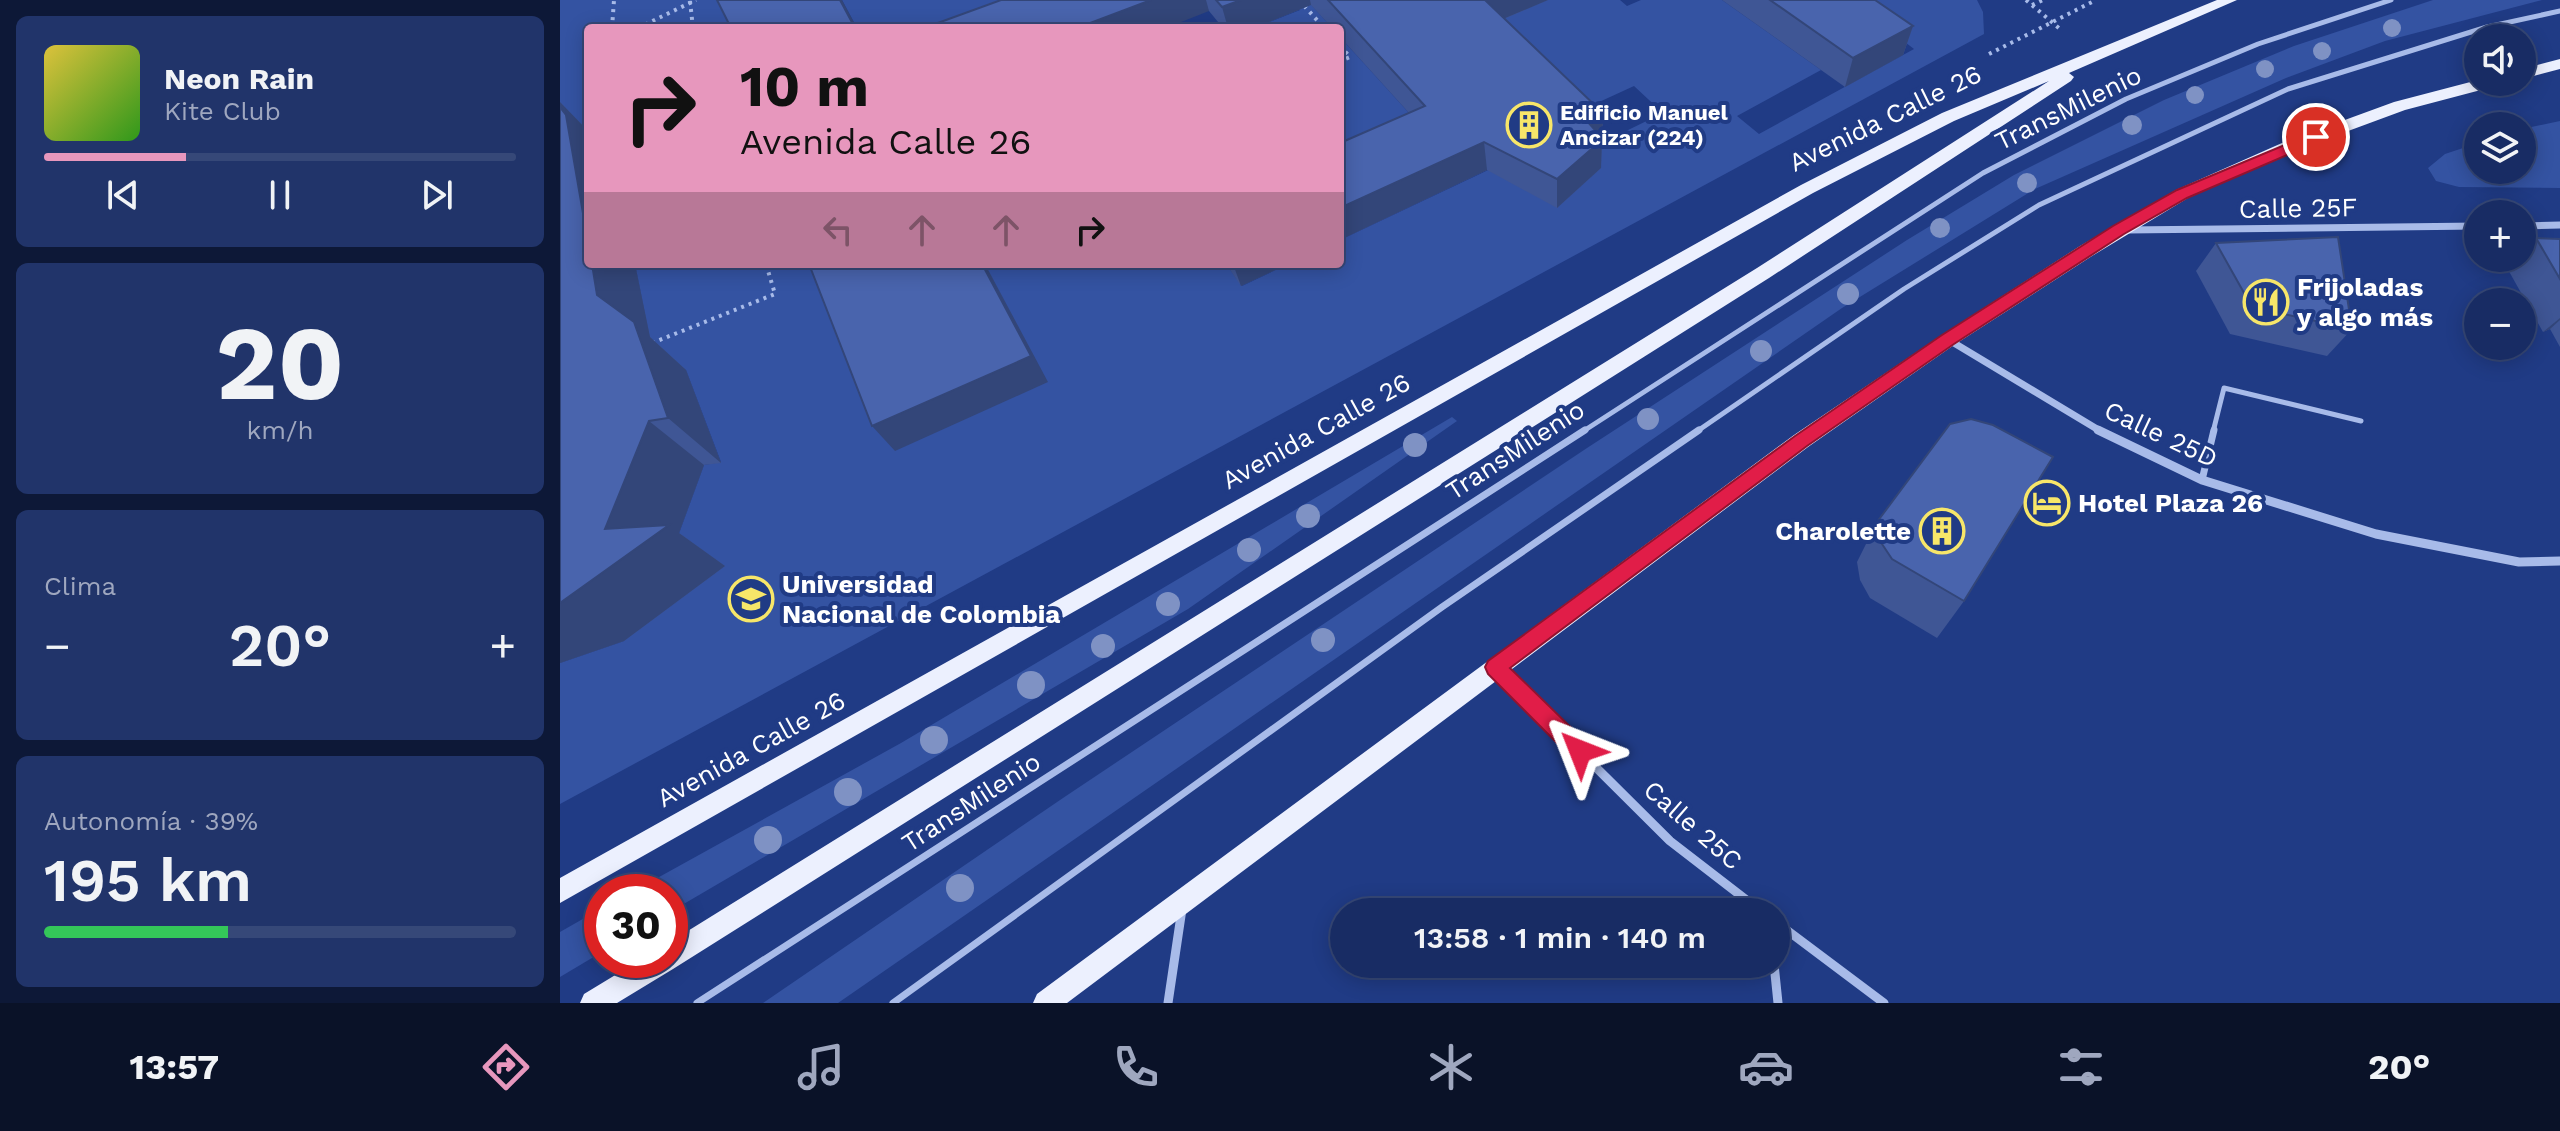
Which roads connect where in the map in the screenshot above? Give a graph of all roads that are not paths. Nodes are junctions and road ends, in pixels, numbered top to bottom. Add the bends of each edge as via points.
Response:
1 (2230, 0) edge
2 (2391, 0) edge
3 (2560, 11) edge
4 (2113, 47) junction
5 (2560, 64) edge
6 (2536, 70) edge
7 (2464, 89) edge
8 (2560, 225) edge
9 (2464, 226) edge
10 (2536, 226) edge
11 (2119, 230) junction
12 (1948, 340) junction
13 (2361, 421) dead end
14 (2202, 480) junction
15 (2560, 561) edge
16 (1495, 667) junction
17 (560, 891) edge
18 (1744, 898) edge
19 (1183, 901) junction
20 (1790, 932) edge
21 (688, 945) edge
22 (634, 978) edge
23 (1775, 978) edge
24 (593, 1003) edge
25 (697, 1003) edge
26 (893, 1003) edge
27 (1046, 1003) edge
28 (1168, 1003) edge
29 (1778, 1003) edge
30 (1884, 1003) edge

1 - 4 main road, Avenida Calle 26
2 - 25 lane, TransMilenio via 2258,44 2126,99 1983,173
3 - 26 lane via 2487,27 2288,89 2039,205 1904,289 1442,607
4 - 17 main road, Avenida Calle 26 via 1948,117 1807,189
4 - 21 main road, Avenida Calle 26 via 1750,282
5 - 6 main road
7 - 11 main road via 2288,147 2182,194
8 - 10 street
9 - 11 street, Calle 25F
11 - 12 main road
12 - 14 street, Calle 25D via 2094,428
12 - 16 main road via 1801,441
13 - 14 lane via 2224,388
14 - 15 street, Calle 25D via 2376,534 2519,562
16 - 18 street, Calle 25C via 1670,841
16 - 19 main road
19 - 27 main road
19 - 28 street
20 - 30 street
22 - 24 main road
23 - 29 street

